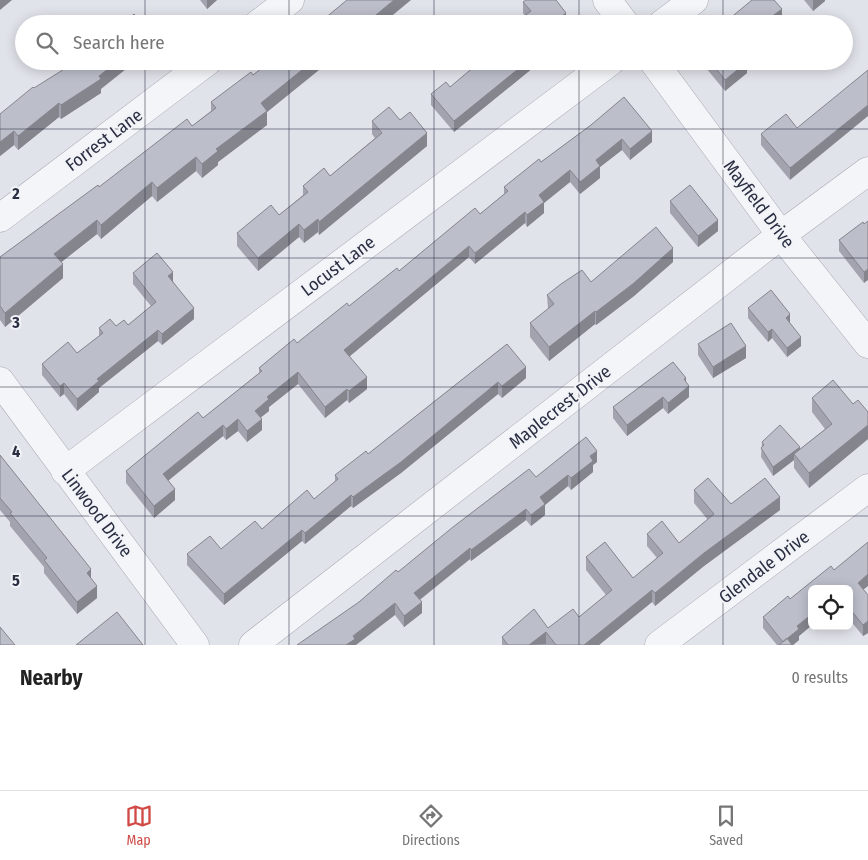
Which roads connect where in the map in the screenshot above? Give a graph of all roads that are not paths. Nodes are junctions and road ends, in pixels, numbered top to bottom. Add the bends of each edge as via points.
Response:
1 (290, 0) edge
2 (607, 0) edge
3 (694, 0) edge
4 (270, 15) edge
5 (618, 15) edge
6 (674, 15) edge
7 (196, 70) edge
8 (599, 70) edge
9 (659, 70) edge
10 (868, 172) edge
11 (0, 218) edge
12 (781, 235) junction
13 (868, 344) edge
14 (0, 381) edge
15 (66, 471) junction
16 (868, 488) edge
17 (195, 645) edge
18 (253, 645) edge
19 (659, 645) edge

1 - 4 street
2 - 5 street
3 - 6 street
7 - 11 street, Forrest Lane
8 - 15 street, Locust Lane
9 - 12 street, Mayfield Drive
10 - 12 street, Maplecrest Drive
12 - 13 street, Mayfield Drive
12 - 18 street, Maplecrest Drive
14 - 15 street, Linwood Drive
15 - 17 street, Linwood Drive
16 - 19 street, Glendale Drive

